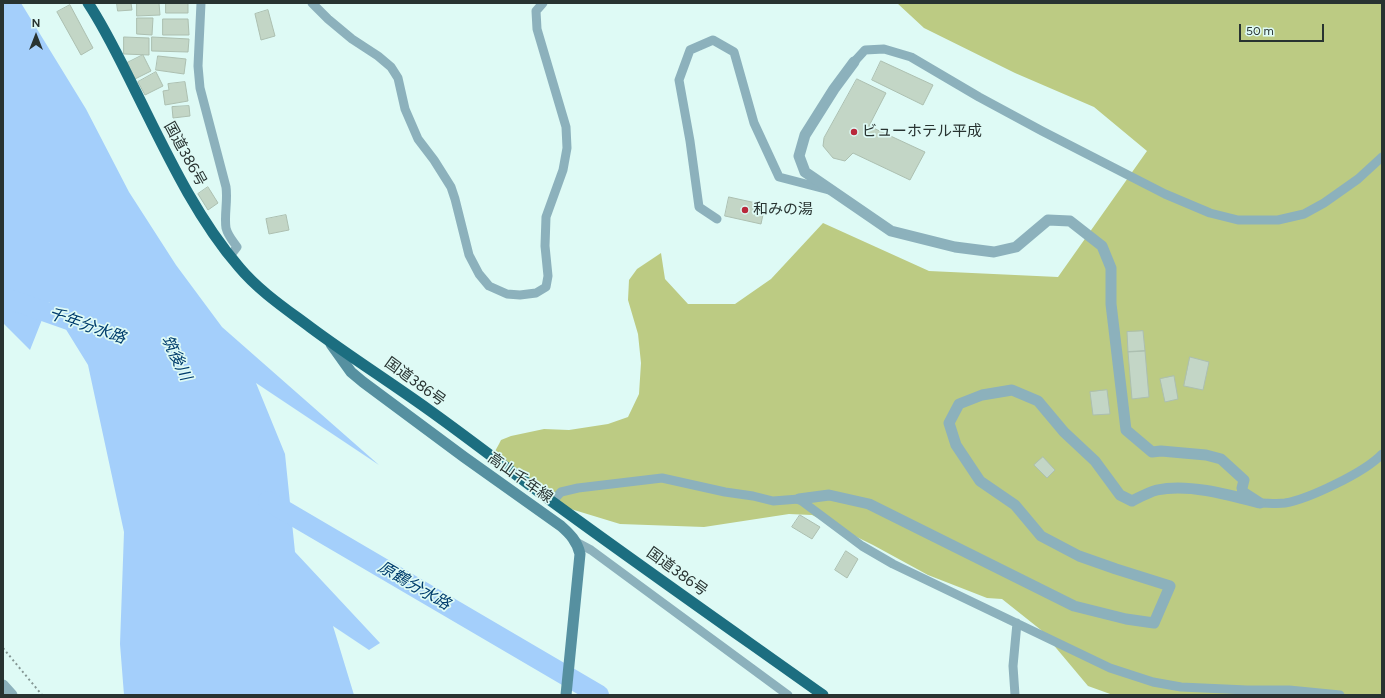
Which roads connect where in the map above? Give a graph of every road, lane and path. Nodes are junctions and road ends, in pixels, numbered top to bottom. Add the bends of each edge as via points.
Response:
1 (88, 3) edge
2 (201, 3) edge
3 (312, 3) edge
4 (543, 3) edge
5 (854, 62) joint
6 (1382, 157) edge
7 (834, 192) junction
8 (717, 219) dead end
9 (230, 256) junction
10 (329, 341) junction
11 (1382, 454) edge
12 (798, 499) junction
13 (552, 502) junction
14 (1260, 503) junction
15 (576, 542) junction
16 (1017, 623) junction
17 (3, 648) edge
18 (3, 685) edge
19 (12, 695) edge
20 (42, 695) edge
21 (566, 695) edge
22 (788, 695) edge
23 (823, 695) edge
24 (1015, 695) edge
25 (1340, 695) edge

1 - 9 highway, 国道386号 via 112,43 179,176 216,238
2 - 9 street via 198,66 200,88 224,174 226,228 237,247
3 - 4 street via 352,39 391,67 398,78 405,109 418,139 451,187 469,255 479,274 489,286 507,294 520,295 536,293 546,287 546,217 563,170 567,148 566,127 537,29 536,11
5 - 6 street via 865,50 884,49 911,57 1042,131 1165,194 1238,220 1278,220 1304,214 1358,179
5 - 7 street via 805,135 798,156 805,172
7 - 8 street via 779,177 754,123 734,52 713,40 690,50 679,80 699,207
7 - 14 street via 891,231 955,247 994,252 1016,247 1048,220 1070,221 1102,246 1111,268 1111,304 1126,430 1152,452 1206,455 1221,459 1244,480 1243,492
9 - 10 highway, 国道386号 via 242,271 278,304
10 - 13 highway, 国道386号 via 468,438
10 - 15 main road, 高山千年線 via 351,372 363,382 561,526
11 - 14 street via 1354,474 1316,493 1285,503
12 - 13 street via 773,501 662,478 578,488 561,492
12 - 14 street via 829,495 870,504 1074,606 1126,619 1154,622 1170,586 1079,556 1041,536 1015,505 980,481 956,445 949,423 959,404 982,395 1012,390 1038,401 1064,432 1095,461 1120,495 1132,501 1157,490 1182,488 1226,493
12 - 16 street via 862,546 893,564
13 - 23 highway, 国道386号
15 - 21 main road, 高山千年線 via 580,554
15 - 22 street via 591,550
16 - 24 street via 1013,666
16 - 25 street via 1110,668 1153,682 1181,687 1289,690
17 - 20 path
18 - 19 street

